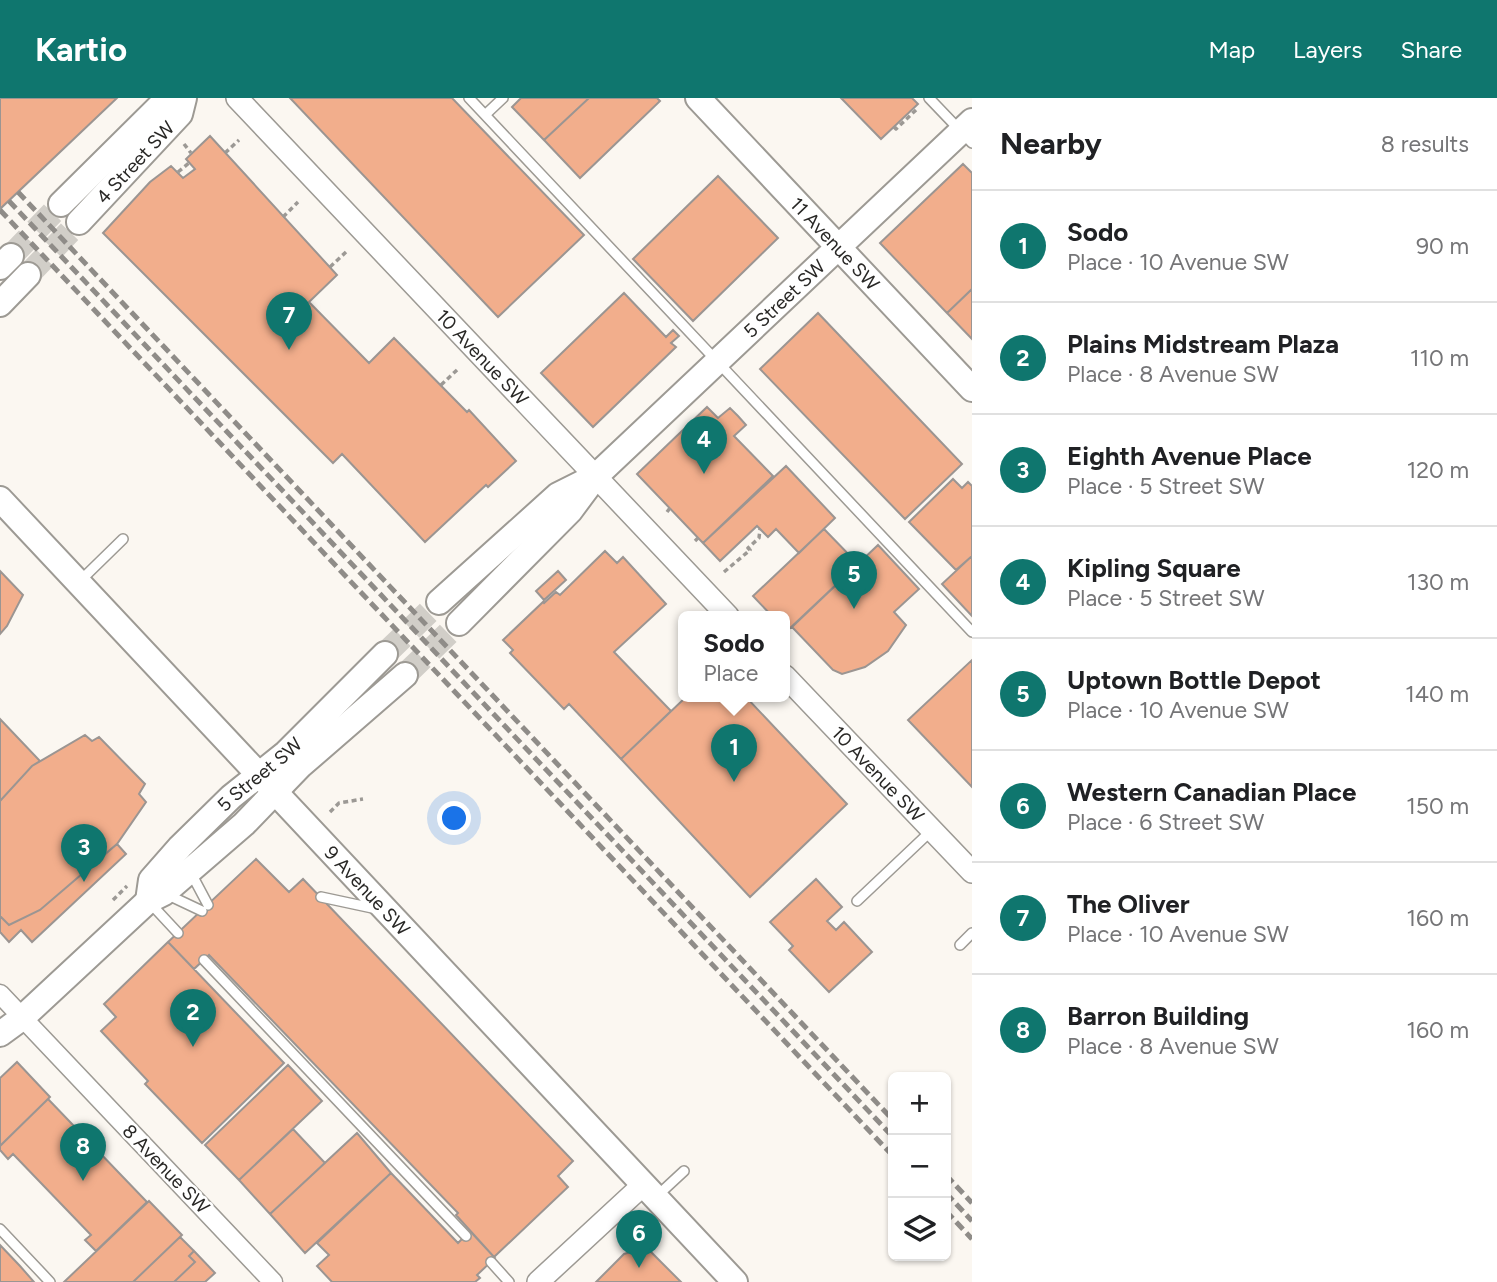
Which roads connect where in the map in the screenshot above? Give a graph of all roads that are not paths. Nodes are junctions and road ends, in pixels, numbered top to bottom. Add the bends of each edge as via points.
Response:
1 (168, 98) edge
2 (184, 98) edge
3 (237, 98) edge
4 (469, 98) edge
5 (503, 98) edge
6 (698, 98) edge
7 (929, 98) edge
8 (485, 115) junction
9 (968, 132) edge
10 (61, 204) tunnel mouth
11 (583, 218) junction
12 (79, 222) tunnel mouth
13 (574, 226) dead end
14 (839, 247) junction
15 (28, 275) tunnel mouth
16 (0, 304) edge
17 (719, 361) junction
18 (972, 389) edge
19 (596, 476) junction
20 (0, 499) edge
21 (123, 539) dead end
22 (78, 583) junction
23 (439, 602) tunnel mouth
24 (723, 611) edge
25 (459, 623) tunnel mouth
26 (972, 632) edge
27 (385, 654) tunnel mouth
28 (405, 675) tunnel mouth
29 (790, 681) edge
30 (258, 775) junction
31 (275, 793) junction
32 (932, 830) junction
33 (971, 869) edge
34 (190, 871) junction
35 (156, 897) junction
36 (324, 898) dead end
37 (857, 901) dead end
38 (387, 911) junction
39 (178, 933) dead end
40 (972, 933) edge
41 (960, 944) dead end
42 (204, 960) dead end
43 (0, 994) edge
44 (22, 1018) junction
45 (0, 1034) edge
46 (684, 1171) dead end
47 (650, 1191) junction
48 (0, 1229) edge
49 (466, 1236) dead end
50 (491, 1262) dead end
51 (50, 1282) edge
52 (273, 1282) edge
53 (509, 1282) edge
54 (538, 1282) edge
55 (735, 1282) edge

1 - 10 main road, 4 Street SW
2 - 12 main road, 4 Street SW via 180,114
3 - 19 street, 10 Avenue SW
4 - 8 lane
5 - 8 lane
6 - 14 main road, 11 Avenue SW
7 - 9 lane
8 - 11 lane
9 - 14 main road, 5 Street SW
11 - 13 lane
11 - 17 lane
14 - 17 main road, 5 Street SW
14 - 18 main road, 11 Avenue SW
15 - 16 main road
17 - 19 main road, 5 Street SW
17 - 26 lane
19 - 23 main road, 5 Street SW via 558,495
19 - 24 street, 10 Avenue SW
19 - 25 main road, 5 Street SW via 570,511
20 - 22 main road, 9 Avenue SW
21 - 22 lane
22 - 30 main road, 9 Avenue SW
27 - 30 main road, 5 Street SW
28 - 31 main road, 5 Street SW
29 - 32 street, 10 Avenue SW
30 - 31 main road, 9 Avenue SW
30 - 35 main road, 5 Street SW via 220,807 150,880
31 - 34 main road, 5 Street SW
31 - 38 main road, 9 Avenue SW
32 - 33 street, 10 Avenue SW
32 - 37 lane
34 - 35 main road, 5 Street SW
34 - 35 lane via 205,908
35 - 39 lane
35 - 44 main road, 5 Street SW
36 - 38 lane
38 - 47 main road, 9 Avenue SW
40 - 41 lane
42 - 49 lane
43 - 44 street, 8 Avenue SW
44 - 45 main road, 5 Street SW
44 - 52 street, 8 Avenue SW
46 - 47 lane
47 - 54 street
47 - 55 main road, 9 Avenue SW
48 - 51 lane
50 - 53 lane

